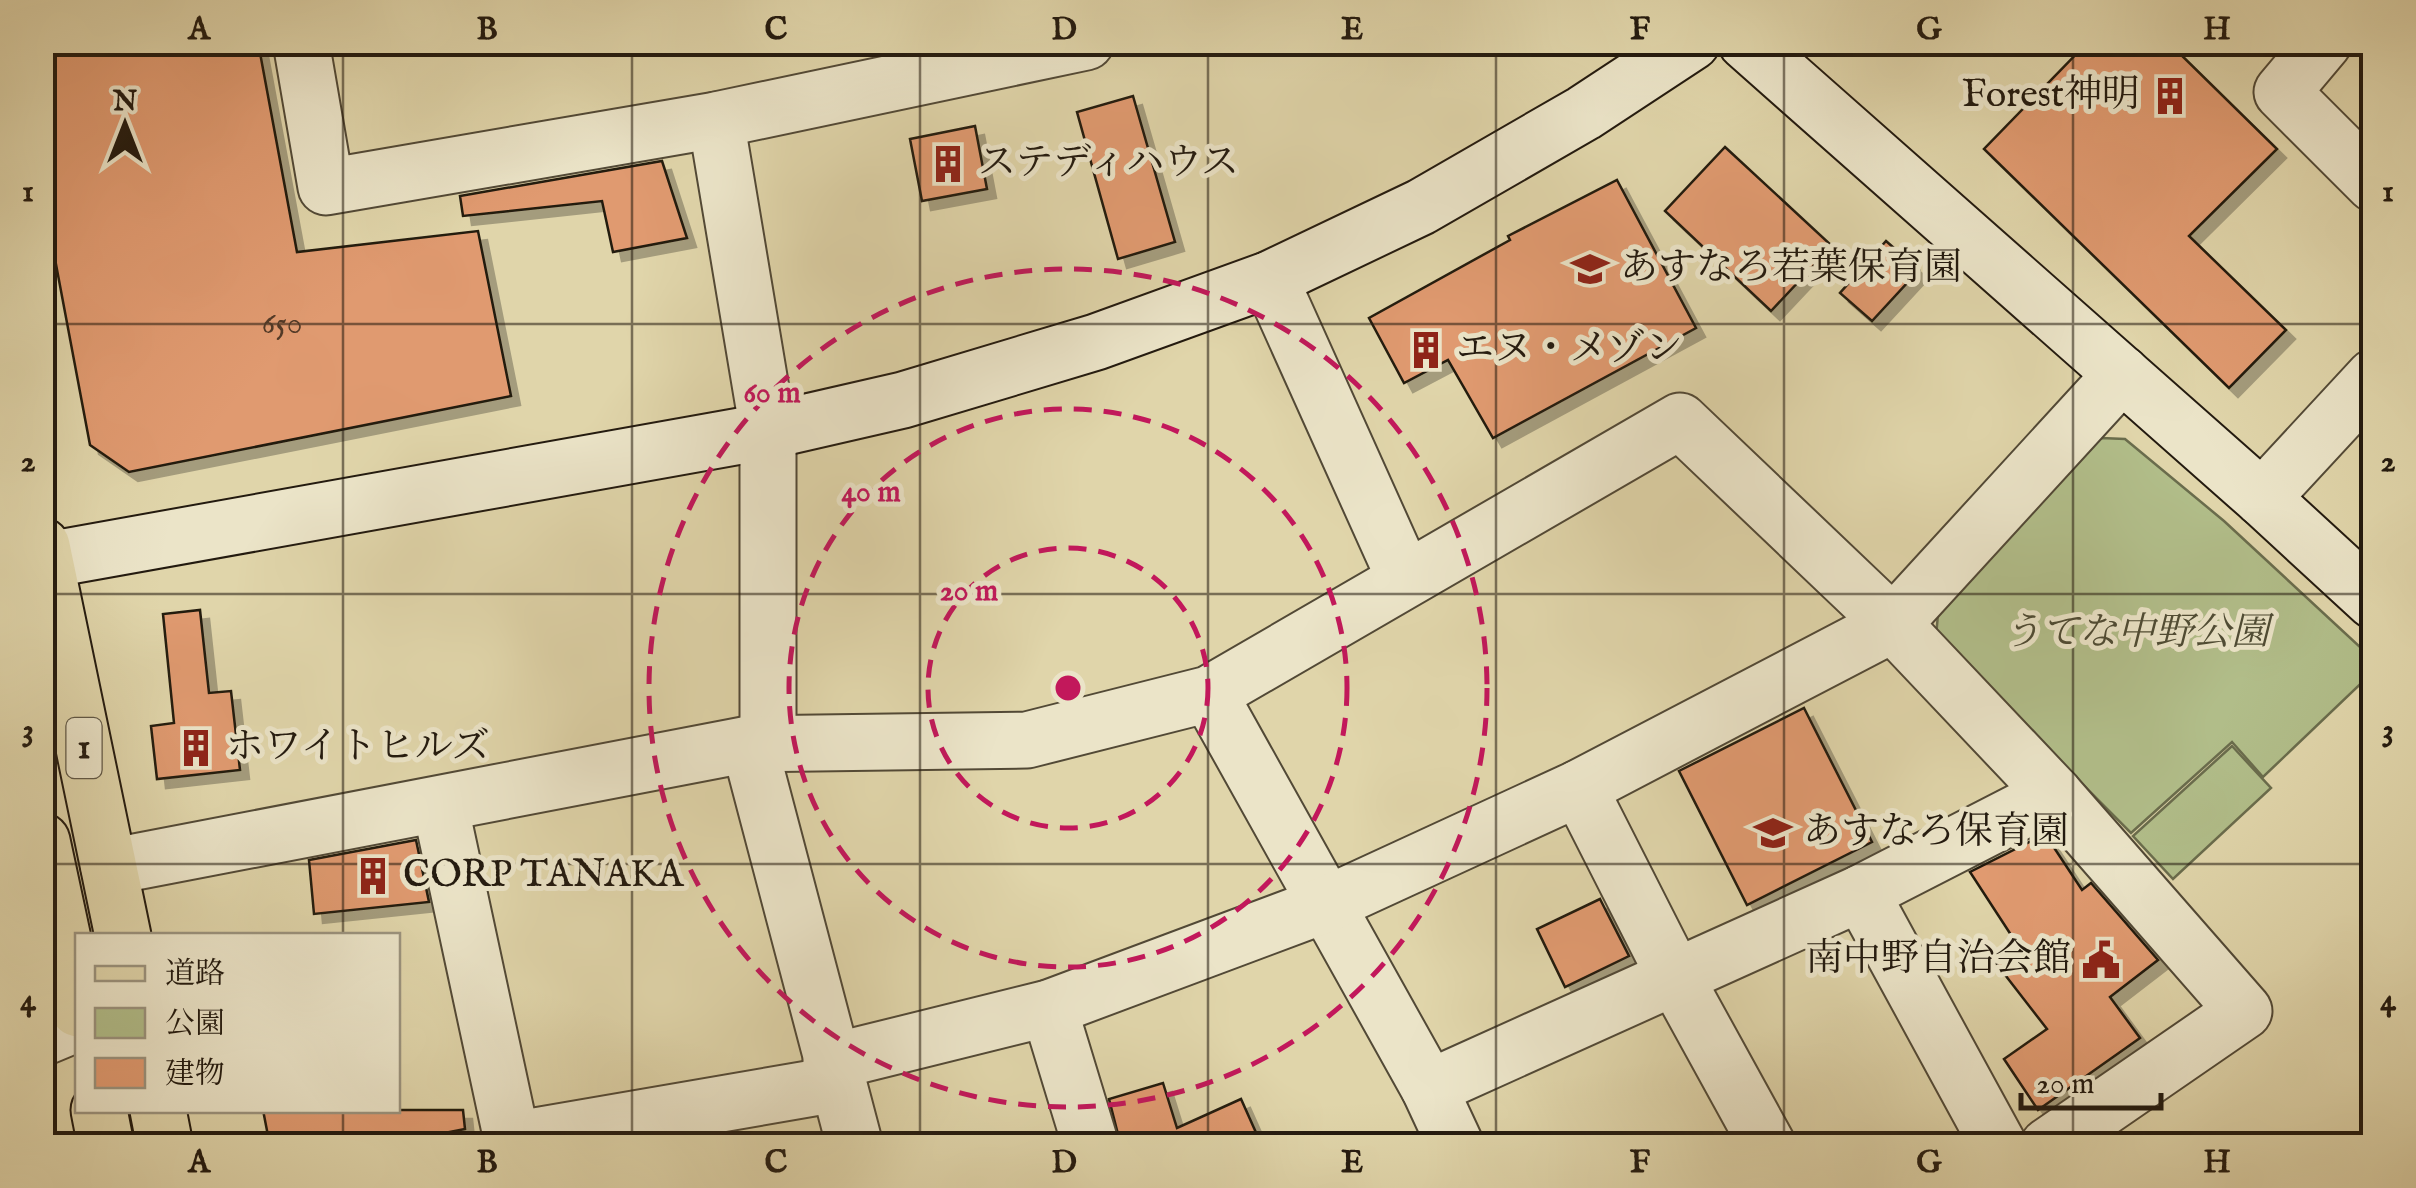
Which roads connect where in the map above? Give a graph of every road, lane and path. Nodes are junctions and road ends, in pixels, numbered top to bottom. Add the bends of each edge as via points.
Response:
1 (301, 42) edge
2 (1086, 42) edge
3 (1692, 42) edge
4 (1746, 42) edge
5 (2324, 42) edge
6 (716, 120) junction
7 (2374, 184) edge
8 (1270, 279) junction
9 (2122, 374) junction
10 (2374, 377) edge
11 (768, 430) junction
12 (2262, 498) junction
13 (44, 556) edge
14 (1405, 578) junction
15 (2374, 601) edge
16 (1894, 624) junction
17 (1209, 694) junction
18 (758, 744) junction
19 (1579, 788) junction
20 (2054, 794) junction
21 (440, 805) junction
22 (42, 841) edge
23 (109, 868) junction
24 (1861, 893) junction
25 (1327, 904) junction
26 (122, 933) edge
27 (1675, 978) junction
28 (75, 995) edge
29 (1048, 1008) junction
30 (75, 1024) edge
31 (42, 1038) edge
32 (834, 1073) junction
33 (1429, 1088) junction
34 (99, 1113) edge
35 (158, 1113) edge
36 (106, 1146) edge
37 (164, 1146) edge
38 (855, 1146) edge
39 (1092, 1146) edge
40 (1456, 1146) edge
41 (1768, 1146) edge
42 (1999, 1146) edge
43 (2048, 1146) edge

1 - 6 street via 326,188
2 - 6 street
3 - 8 street via 1421,207
4 - 9 street
5 - 7 street via 2282,92
6 - 11 street
8 - 11 street via 1043,358 903,400
8 - 14 street
9 - 12 street
9 - 16 street
10 - 12 street
11 - 13 street
11 - 18 street
12 - 15 street
13 - 23 main road, 1
14 - 16 street via 1680,421
14 - 17 street
16 - 19 street
16 - 20 street
17 - 18 street via 1027,740
17 - 25 street
18 - 21 street
18 - 32 street
19 - 25 street
19 - 27 street
20 - 24 street
20 - 43 street via 2244,1012
21 - 23 street
21 - 32 street via 512,1140
22 - 28 main road
23 - 26 main road, 1
24 - 27 street
24 - 42 street
25 - 29 street
25 - 33 street
27 - 33 street
27 - 41 street
29 - 32 street
29 - 39 street
30 - 31 street
32 - 38 street
33 - 40 street
34 - 36 main road
35 - 37 main road

